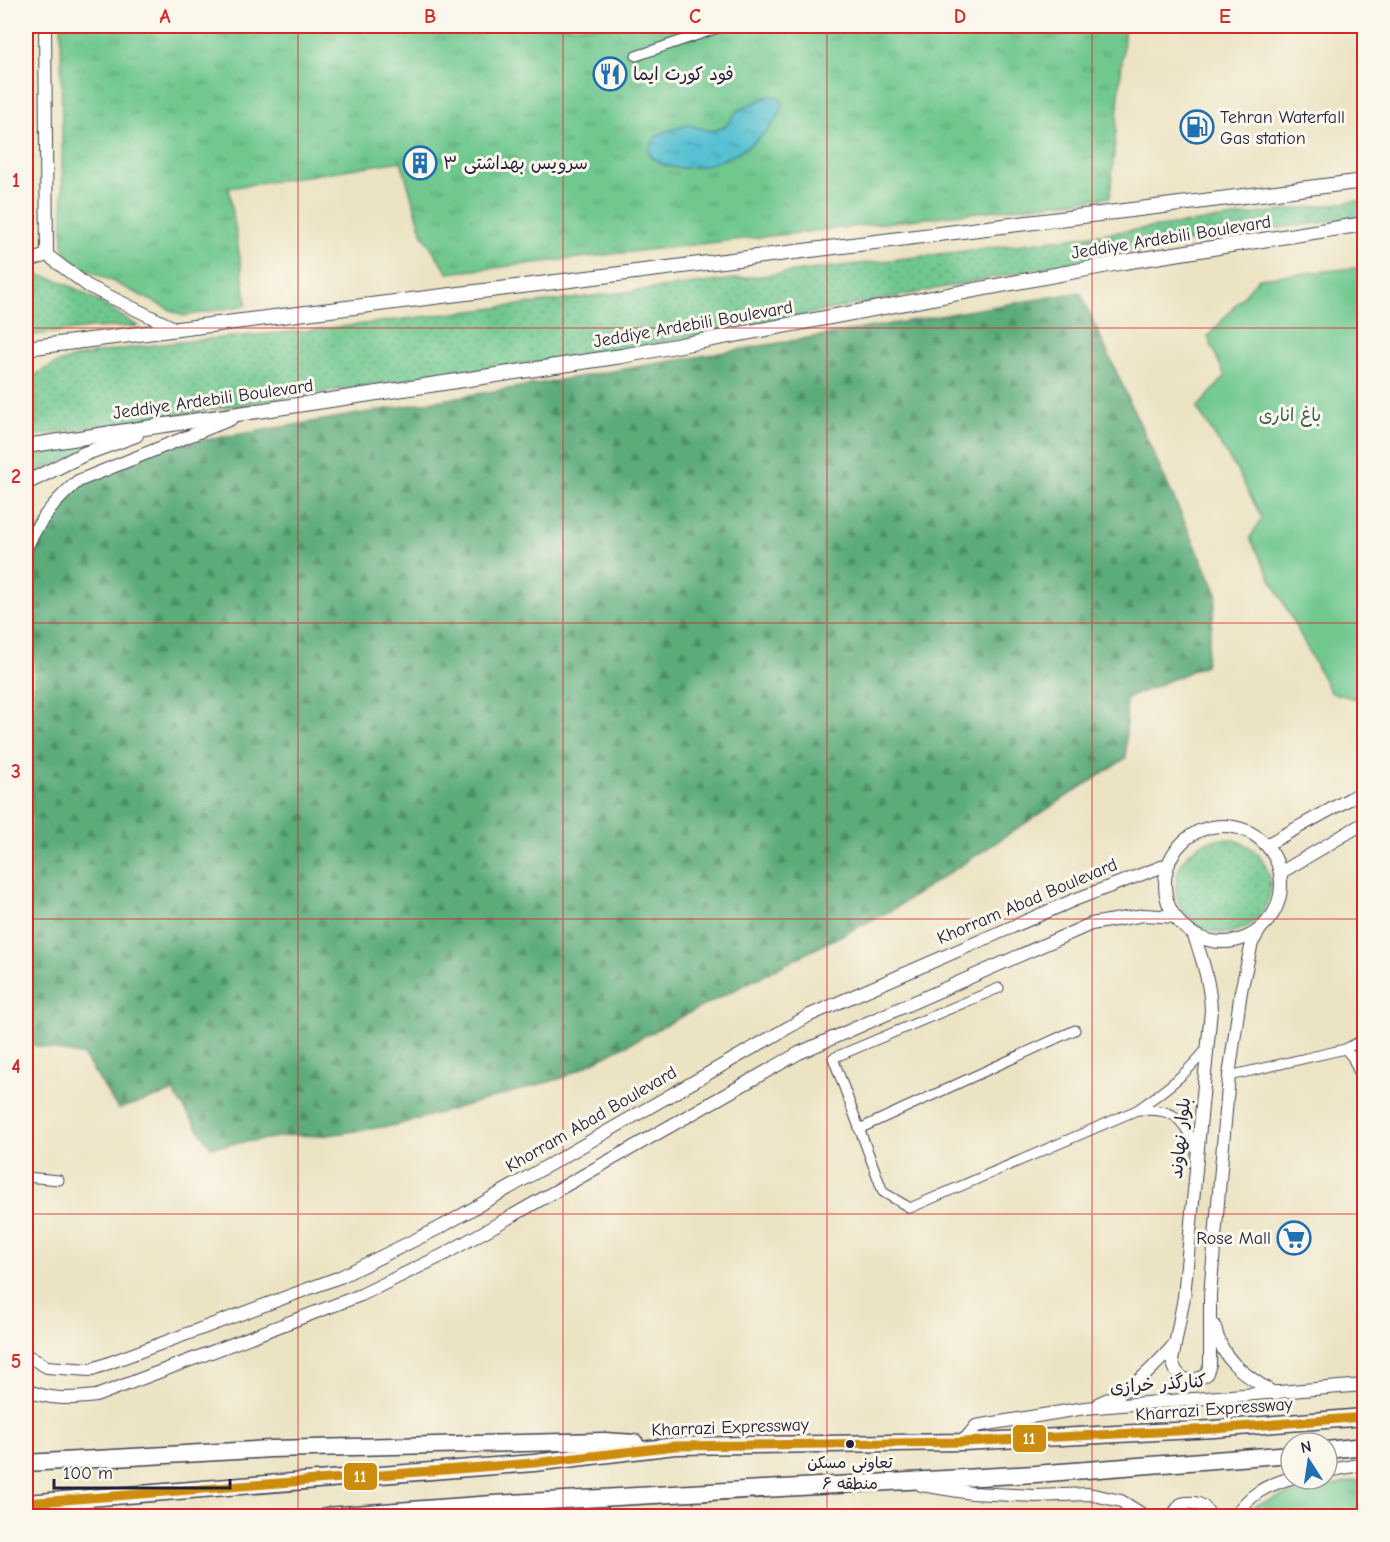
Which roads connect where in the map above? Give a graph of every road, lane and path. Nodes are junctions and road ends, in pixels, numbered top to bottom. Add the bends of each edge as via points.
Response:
1 (45, 26) edge
2 (724, 26) edge
3 (636, 56) dead end
4 (1365, 181) edge
5 (1365, 224) edge
6 (47, 255) junction
7 (26, 262) edge
8 (176, 329) junction
9 (26, 348) edge
10 (245, 413) junction
11 (167, 423) junction
12 (26, 446) edge
13 (26, 483) edge
14 (26, 548) edge
15 (1365, 791) edge
16 (1365, 823) edge
17 (1266, 845) junction
18 (1169, 864) junction
19 (1280, 873) junction
20 (1176, 917) junction
21 (1261, 928) junction
22 (1193, 934) junction
23 (999, 988) dead end
24 (920, 1000) junction
25 (927, 1019) junction
26 (1075, 1030) dead end
27 (1365, 1039) edge
28 (826, 1041) junction
29 (1208, 1047) junction
30 (1345, 1049) junction
31 (832, 1058) junction
32 (1229, 1077) junction
33 (1365, 1084) edge
34 (1137, 1110) junction
35 (859, 1129) junction
36 (1196, 1146) junction
37 (26, 1177) edge
38 (59, 1180) dead end
39 (1210, 1295) junction
40 (1173, 1346) junction
41 (26, 1355) edge
42 (1365, 1385) edge
43 (26, 1390) edge
44 (1275, 1394) junction
45 (1085, 1408) junction
46 (1365, 1418) edge
47 (963, 1442) junction
48 (675, 1446) junction
49 (1365, 1446) edge
50 (1339, 1449) edge
51 (1279, 1455) edge
52 (30, 1462) edge
53 (1365, 1464) edge
54 (1339, 1469) edge
55 (896, 1481) junction
56 (1279, 1482) edge
57 (26, 1503) edge
58 (493, 1504) junction
59 (327, 1516) edge
60 (460, 1516) edge
61 (1145, 1516) edge
62 (1172, 1516) edge
63 (1210, 1516) edge
64 (1235, 1516) edge

1 - 6 street
2 - 3 street
4 - 8 main road, Jeddiye Ardebili Boulevard
5 - 10 main road, Jeddiye Ardebili Boulevard via 1124,262 622,356
6 - 7 street
6 - 8 street via 88,286
8 - 9 main road, Jeddiye Ardebili Boulevard
10 - 11 main road, Jeddiye Ardebili Boulevard
10 - 14 street via 78,481 38,523
11 - 12 main road, Jeddiye Ardebili Boulevard
11 - 13 main road via 84,454
15 - 17 street
16 - 19 street
17 - 18 street via 1250,833 1232,827 1212,827 1186,840
17 - 19 street
18 - 20 street via 1167,900
18 - 41 street, Khorram Abad Boulevard via 1074,900 810,1015 441,1227 340,1277 90,1370 47,1367
19 - 21 street via 1278,903
20 - 22 street
20 - 24 street via 1144,915 1091,924
21 - 22 street via 1228,942
21 - 32 street via 1252,943 1241,991
22 - 29 street, بلوار نهاوند via 1210,987
23 - 25 street
24 - 25 street
24 - 28 street
25 - 31 street
26 - 35 street
27 - 30 street
28 - 31 street
28 - 43 street via 443,1255 361,1295 96,1396 66,1399
29 - 34 street via 1171,1087
29 - 36 street, بلوار نهاوند
30 - 32 street
30 - 33 street
31 - 35 street
32 - 39 street
34 - 35 street via 910,1208 883,1192
34 - 36 street via 1166,1110 1184,1124
36 - 40 street, بلوار نهاوند via 1184,1298
37 - 38 street
39 - 40 street via 1210,1365 1206,1375 1195,1380 1183,1379 1172,1361
39 - 44 street via 1217,1337 1236,1369
40 - 45 street via 1125,1393
42 - 44 street, کنارگذر خرازی
44 - 45 street, کنارگذر خرازی
45 - 47 street, کنارگذر خرازی via 976,1426
46 - 47 highway, Kharrazi Expressway
47 - 48 highway, Kharrazi Expressway
48 - 52 highway via 604,1441 507,1443 271,1449
48 - 57 highway, Kharrazi Expressway via 534,1463
49 - 50 highway
51 - 55 highway
53 - 54 street
55 - 58 highway
55 - 61 street via 971,1493 1089,1494 1121,1501
56 - 64 street via 1261,1488
58 - 59 highway
58 - 60 highway
62 - 63 street via 1181,1504 1195,1502

